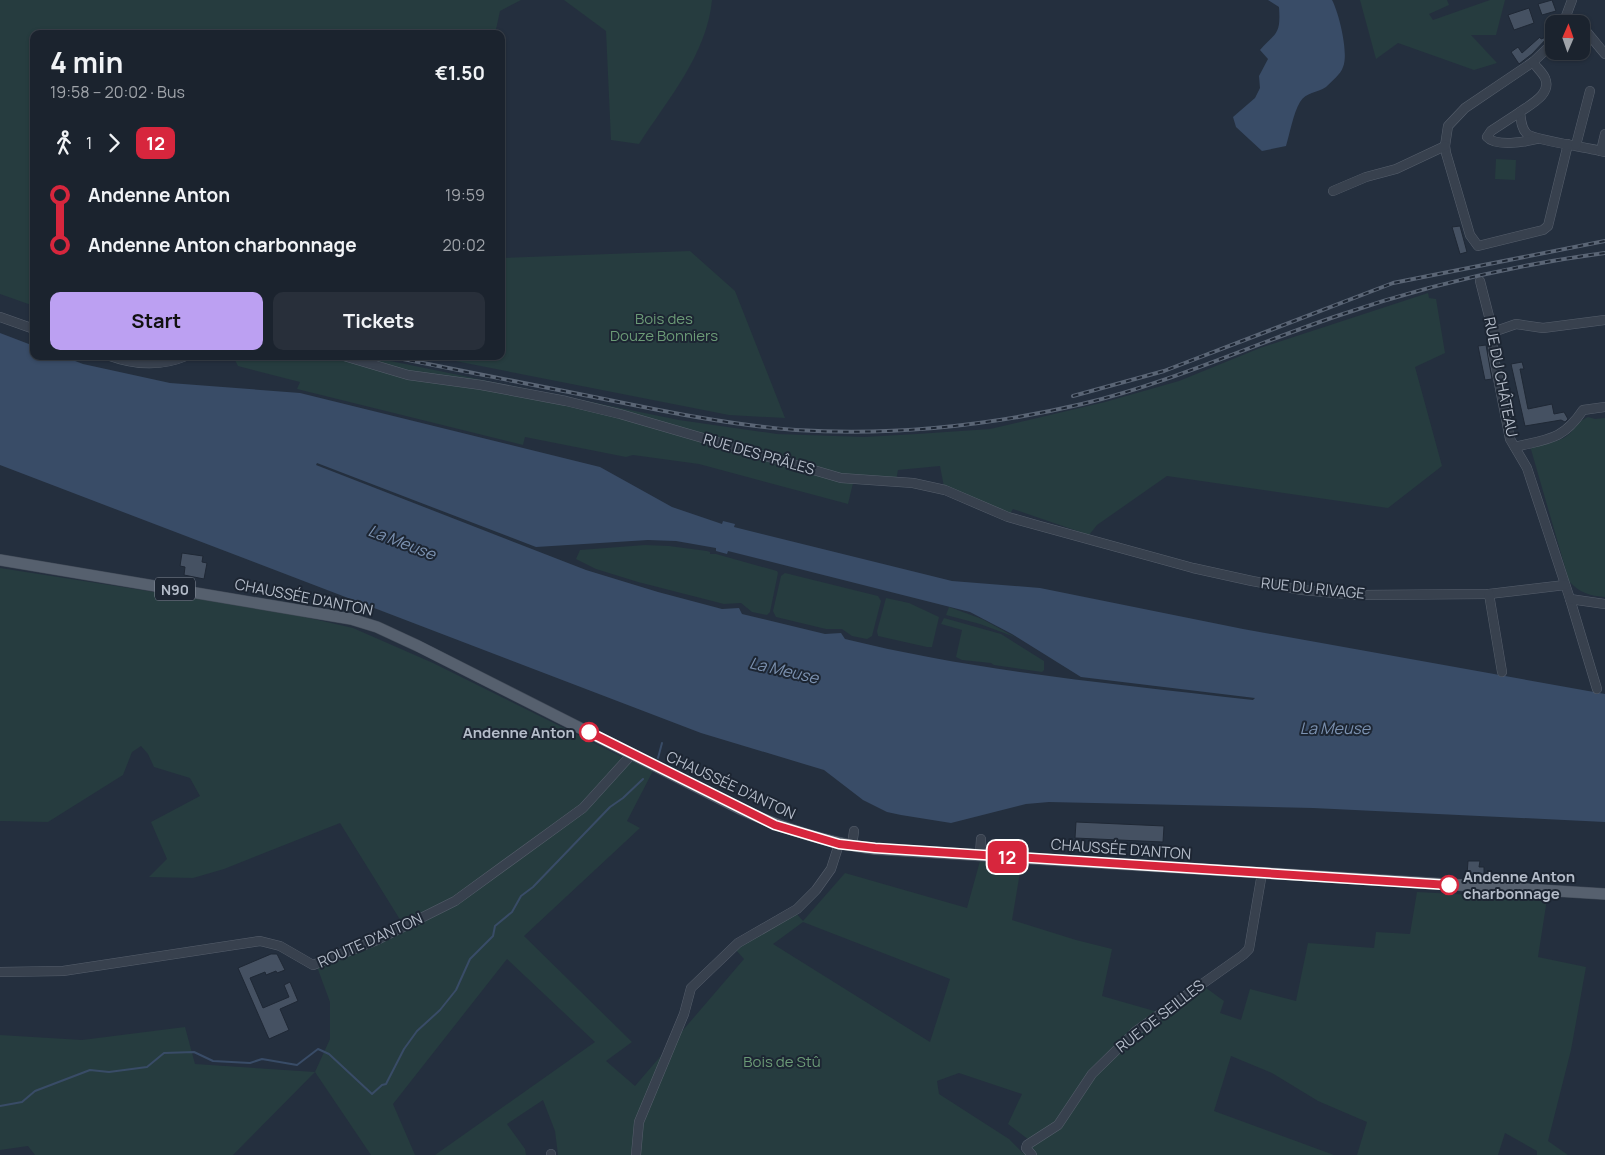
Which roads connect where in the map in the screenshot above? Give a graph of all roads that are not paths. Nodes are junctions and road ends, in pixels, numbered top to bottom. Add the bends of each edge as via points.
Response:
1 (1572, 0) edge
2 (1568, 12) junction
3 (1567, 15) edge
4 (1571, 15) edge
5 (1590, 35) edge
6 (1545, 51) edge
7 (1605, 54) edge
8 (1533, 62) junction
9 (1590, 91) dead end
10 (1520, 112) junction
11 (1605, 134) edge
12 (1537, 139) junction
13 (1572, 144) junction
14 (1444, 146) junction
15 (1603, 151) edge
16 (1333, 191) dead end
17 (1480, 280) dead end
18 (0, 317) edge
19 (1605, 320) edge
20 (30, 328) edge
21 (1493, 332) junction
22 (126, 360) edge
23 (177, 360) edge
24 (357, 360) edge
25 (1605, 407) edge
26 (1514, 447) junction
27 (0, 560) edge
28 (1170, 561) joint
29 (1565, 585) junction
30 (1489, 594) junction
31 (1570, 599) junction
32 (1605, 604) edge
33 (1502, 672) dead end
34 (1597, 689) dead end
35 (632, 754) junction
36 (854, 831) dead end
37 (981, 839) dead end
38 (839, 844) junction
39 (852, 846) junction
40 (980, 855) junction
41 (1262, 873) junction
42 (1605, 894) edge
43 (0, 972) edge
44 (636, 1155) edge
45 (1032, 1155) edge

1 - 2 street
2 - 3 street
2 - 4 street
5 - 7 street
6 - 8 street
8 - 10 street via 1546,79 1546,88 1544,94
8 - 14 street via 1465,108 1448,126
9 - 13 street
10 - 12 street via 1521,124 1528,134
10 - 12 street via 1487,137 1490,141 1520,143
11 - 15 street
12 - 13 street
13 - 14 street via 1548,226 1544,230 1478,246 1470,236
13 - 15 street
14 - 16 street via 1396,169
17 - 21 street, RUE DU CHÂTEAU
18 - 20 street
19 - 21 street via 1543,328 1516,324
21 - 26 street, RUE DU CHÂTEAU via 1493,353
22 - 23 street via 142,364
24 - 28 street, RUE DES PRÂLES via 408,375 566,401 841,478 913,483 945,490 1008,517
25 - 26 street via 1583,410 1568,430 1550,439
26 - 29 street, RUE DU CHÂTEAU via 1527,468
27 - 35 main road, CHAUSSÉE D'ANTON / N90 via 286,607 368,624
28 - 30 street, RUE DU RIVAGE via 1252,581 1349,594
29 - 30 street, RUE DU RIVAGE
29 - 31 street
30 - 33 street
31 - 32 street
31 - 34 street
35 - 38 main road, CHAUSSÉE D'ANTON / N90 via 775,825
35 - 43 street, ROUTE D'ANTON via 583,808 455,901 377,940 313,966 280,946 260,941 63,971
36 - 39 street
37 - 40 street
38 - 39 main road, CHAUSSÉE D'ANTON / N90
38 - 44 street via 831,870 797,909 738,943 691,988 684,1014 638,1122
39 - 40 main road, CHAUSSÉE D'ANTON / N90
40 - 41 main road, CHAUSSÉE D'ANTON / N90
41 - 42 main road, CHAUSSÉE D'ANTON / N90
41 - 45 street, RUE DE SEILLES via 1249,949 1136,1030 1092,1074 1058,1125 1027,1145

